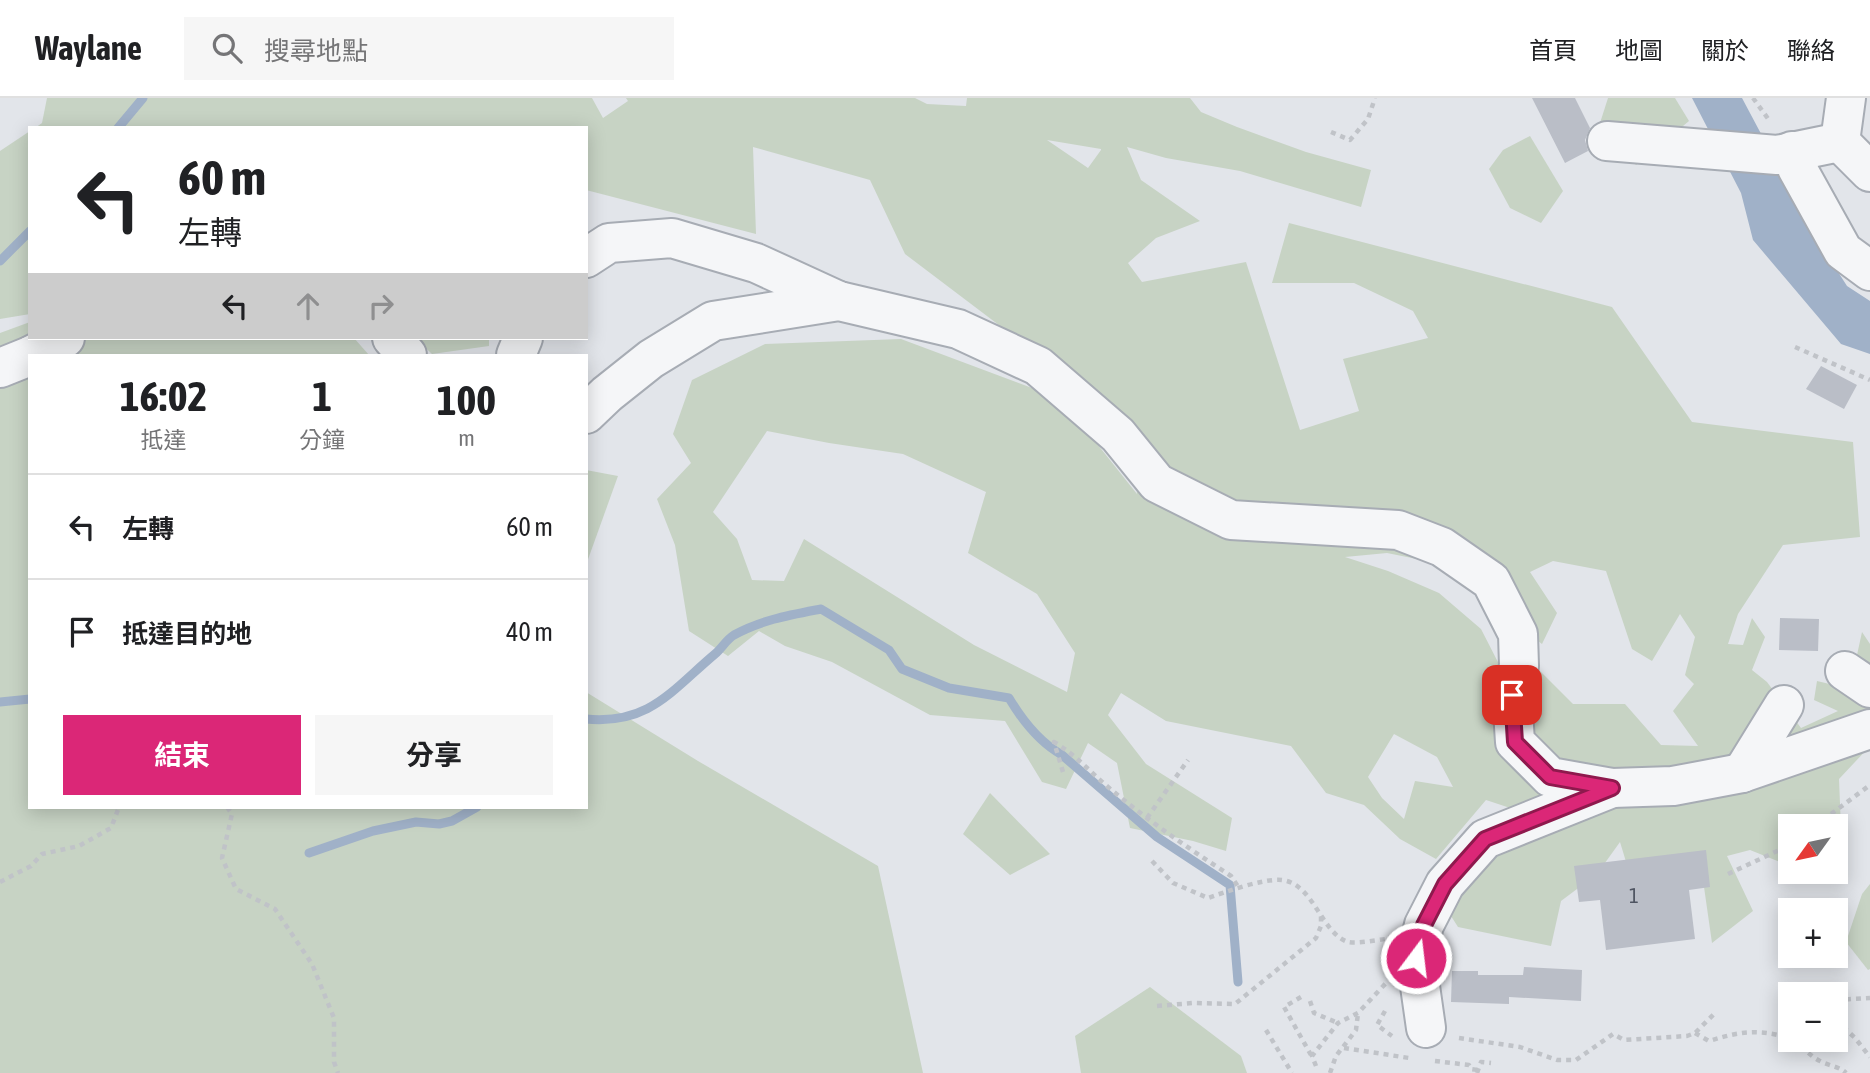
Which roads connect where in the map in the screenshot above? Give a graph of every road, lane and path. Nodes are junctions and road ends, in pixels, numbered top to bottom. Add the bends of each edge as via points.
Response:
1 (1375, 98) edge
2 (1846, 98) edge
3 (1331, 132) dead end
4 (1607, 141) dead end
5 (1840, 142) junction
6 (1784, 153) junction
7 (1870, 172) edge
8 (588, 257) edge
9 (1870, 271) edge
10 (839, 301) junction
11 (61, 340) edge
12 (394, 340) edge
13 (1795, 347) dead end
14 (35, 354) edge
15 (406, 354) edge
16 (28, 357) edge
17 (0, 368) edge
18 (1870, 380) edge
19 (588, 412) edge
20 (1784, 705) dead end
21 (1870, 729) edge
22 (1188, 760) dead end
23 (1063, 772) dead end
24 (1742, 772) junction
25 (1870, 785) edge
26 (1612, 788) junction
27 (118, 809) edge
28 (228, 809) edge
29 (1831, 814) edge
30 (1147, 818) junction
31 (1778, 851) edge
32 (1152, 861) dead end
33 (1728, 874) dead end
34 (0, 882) edge
35 (1239, 888) junction
36 (1321, 915) junction
37 (1420, 955) junction
38 (1301, 997) dead end
39 (1870, 998) edge
40 (1848, 999) edge
41 (1310, 1001) dead end
42 (1157, 1006) dead end
43 (1385, 1011) dead end
44 (1716, 1012) dead end
45 (1358, 1013) junction
46 (1338, 1024) junction
47 (1426, 1028) joint
48 (1266, 1030) dead end
49 (1848, 1031) edge
50 (1695, 1033) junction
51 (1778, 1035) edge
52 (1810, 1052) edge
53 (1312, 1056) junction
54 (1396, 1056) dead end
55 (1870, 1057) edge
56 (1491, 1063) dead end
57 (1316, 1066) dead end
58 (338, 1073) edge
59 (1292, 1073) edge
60 (1330, 1073) edge
61 (1478, 1073) edge
62 (1846, 1073) edge

1 - 3 path via 1368,119 1350,140
2 - 5 street
4 - 6 street
5 - 6 street
5 - 7 street
6 - 9 street via 1843,251
8 - 10 street via 609,243 671,238 756,263
10 - 19 street via 713,321 651,359
10 - 26 street via 958,329 1038,366 1118,436 1157,483 1231,520 1398,530 1442,547 1491,581 1518,634 1519,666 1512,695 1515,742 1550,777
11 - 14 street
12 - 15 street
13 - 18 path
16 - 17 street
20 - 24 street
21 - 24 street
22 - 30 path
23 - 30 path via 1054,742 1073,753
24 - 26 street via 1673,786
25 - 29 path
26 - 37 street via 1485,839 1445,884 1424,925
27 - 34 path via 111,828 79,846 42,854 31,866
28 - 58 path via 232,814 222,858 236,889 275,909 312,964 334,1018
30 - 35 path via 1231,876
31 - 33 path
32 - 35 path via 1173,883 1208,898
35 - 36 path via 1281,880 1300,886
36 - 37 path via 1348,942
36 - 42 path via 1316,937 1235,1004
37 - 45 path via 1385,982
37 - 47 street
38 - 53 path via 1284,1007
39 - 40 path
41 - 46 path via 1314,1013
43 - 54 path via 1377,1025 1397,1043
44 - 50 path
45 - 46 path
45 - 60 path via 1356,1030 1336,1056
46 - 53 path
47 - 50 path via 1468,1041 1520,1047 1557,1060 1576,1060 1613,1034 1625,1040
48 - 59 path
49 - 55 path
50 - 51 path via 1709,1041 1738,1032
52 - 62 path
53 - 57 path
56 - 61 path via 1481,1062

